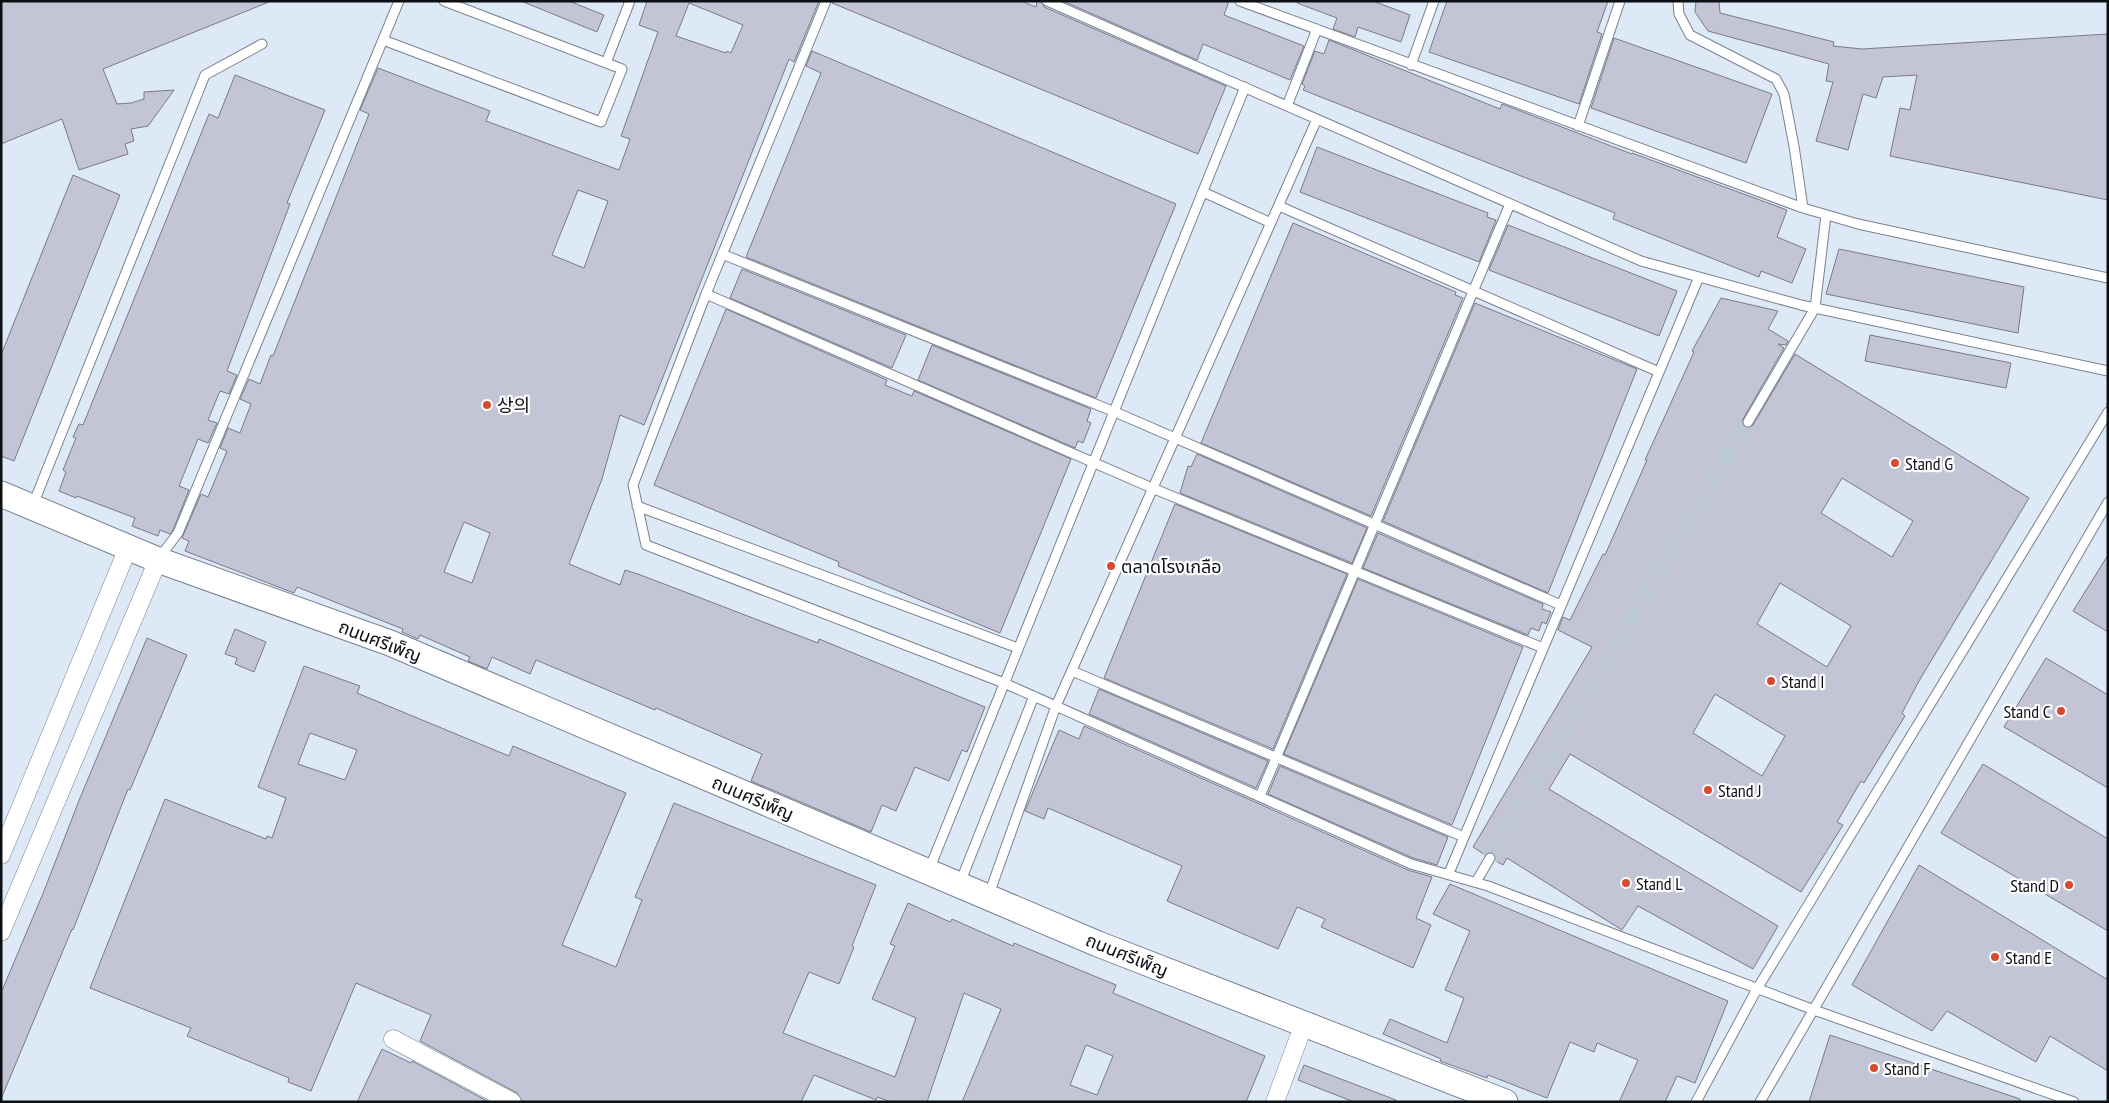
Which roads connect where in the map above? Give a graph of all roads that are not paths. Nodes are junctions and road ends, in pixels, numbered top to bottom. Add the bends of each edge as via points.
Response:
1 (399, 1) edge
2 (444, 1) edge
3 (826, 1) edge
4 (1047, 1) edge
5 (1241, 1) edge
6 (1434, 1) edge
7 (1620, 1) edge
8 (1678, 1) edge
9 (628, 2) edge
10 (1317, 29) junction
11 (383, 40) junction
12 (262, 44) dead end
13 (606, 63) junction
14 (1411, 65) junction
15 (1246, 87) junction
16 (1287, 106) junction
17 (1317, 119) junction
18 (1578, 126) junction
19 (1203, 192) junction
20 (1510, 204) junction
21 (1279, 206) junction
22 (1802, 208) junction
23 (1826, 215) junction
24 (1271, 223) junction
25 (722, 254) junction
26 (1699, 277) junction
27 (2108, 278) edge
28 (1473, 291) junction
29 (706, 294) junction
30 (1815, 308) junction
31 (2108, 371) edge
32 (1659, 372) junction
33 (1115, 412) junction
34 (2108, 412) edge
35 (1748, 422) tunnel mouth
36 (1174, 437) junction
37 (1094, 462) junction
38 (1152, 488) junction
39 (1, 494) edge
40 (2108, 502) edge
41 (637, 506) junction
42 (32, 507) junction
43 (1375, 524) junction
44 (128, 548) junction
45 (158, 560) junction
46 (1354, 572) junction
47 (1561, 605) junction
48 (1018, 648) junction
49 (1543, 648) junction
50 (1072, 671) junction
51 (1004, 683) junction
52 (1034, 696) junction
53 (1056, 706) junction
54 (1276, 757) junction
55 (1260, 796) junction
56 (1464, 836) junction
57 (1, 856) edge
58 (1490, 858) tunnel mouth
59 (928, 872) junction
60 (1449, 873) junction
61 (1476, 882) junction
62 (959, 885) junction
63 (988, 897) junction
64 (1, 932) edge
65 (1758, 989) junction
66 (1814, 1010) junction
67 (1304, 1024) junction
68 (393, 1039) dead end
69 (1491, 1099) edge
70 (512, 1102) edge
71 (1276, 1102) edge
72 (1696, 1102) edge
73 (1760, 1102) edge
74 (2074, 1102) edge

1 - 11 lane
2 - 13 lane
3 - 25 lane
4 - 15 lane
5 - 10 lane
6 - 14 lane
7 - 18 lane
8 - 22 lane via 1678,14 1690,35 1776,79 1784,94
9 - 13 lane
10 - 14 lane
10 - 16 lane
11 - 13 lane via 601,122 622,69
11 - 45 lane via 178,533
12 - 42 lane via 205,75
14 - 18 lane
15 - 16 lane
15 - 19 lane
16 - 17 lane
17 - 20 lane
17 - 21 lane
18 - 22 lane
19 - 24 lane
19 - 33 lane
20 - 26 lane via 1641,261
20 - 28 lane
21 - 24 lane
21 - 28 lane
22 - 23 lane
23 - 27 lane
23 - 30 lane
24 - 36 lane
25 - 29 lane
25 - 33 lane
26 - 30 lane
26 - 32 lane
28 - 32 lane
28 - 43 lane
29 - 37 lane
29 - 41 lane via 633,485
30 - 31 lane
30 - 35 lane
32 - 47 lane
33 - 36 lane
33 - 37 lane
34 - 65 lane
36 - 38 lane
36 - 43 lane
37 - 38 lane
37 - 48 lane
38 - 46 lane
38 - 50 lane
39 - 42 main road, ถนนศรีเพ็ญ
40 - 66 lane
41 - 48 lane
41 - 51 lane via 646,545
42 - 44 main road, ถนนศรีเพ็ญ
43 - 46 lane
43 - 47 lane
44 - 45 main road, ถนนศรีเพ็ญ
44 - 57 street
45 - 59 main road, ถนนศรีเพ็ญ via 390,643
45 - 64 street
46 - 49 lane
46 - 54 lane
47 - 49 lane
48 - 51 lane
49 - 56 lane
50 - 53 lane
50 - 54 lane
51 - 52 lane
51 - 59 lane
52 - 53 lane
52 - 62 lane
53 - 55 lane
53 - 63 lane
54 - 55 lane
54 - 56 lane
55 - 60 lane via 1411,864
56 - 60 lane
58 - 61 lane
59 - 62 main road, ถนนศรีเพ็ญ
60 - 61 lane
61 - 65 lane
62 - 63 main road, ถนนศรีเพ็ญ
63 - 67 main road, ถนนศรีเพ็ญ via 1098,944
65 - 66 lane
65 - 72 lane
66 - 73 lane
66 - 74 lane
67 - 69 main road, ถนนศรีเพ็ญ
67 - 71 street
68 - 70 street

